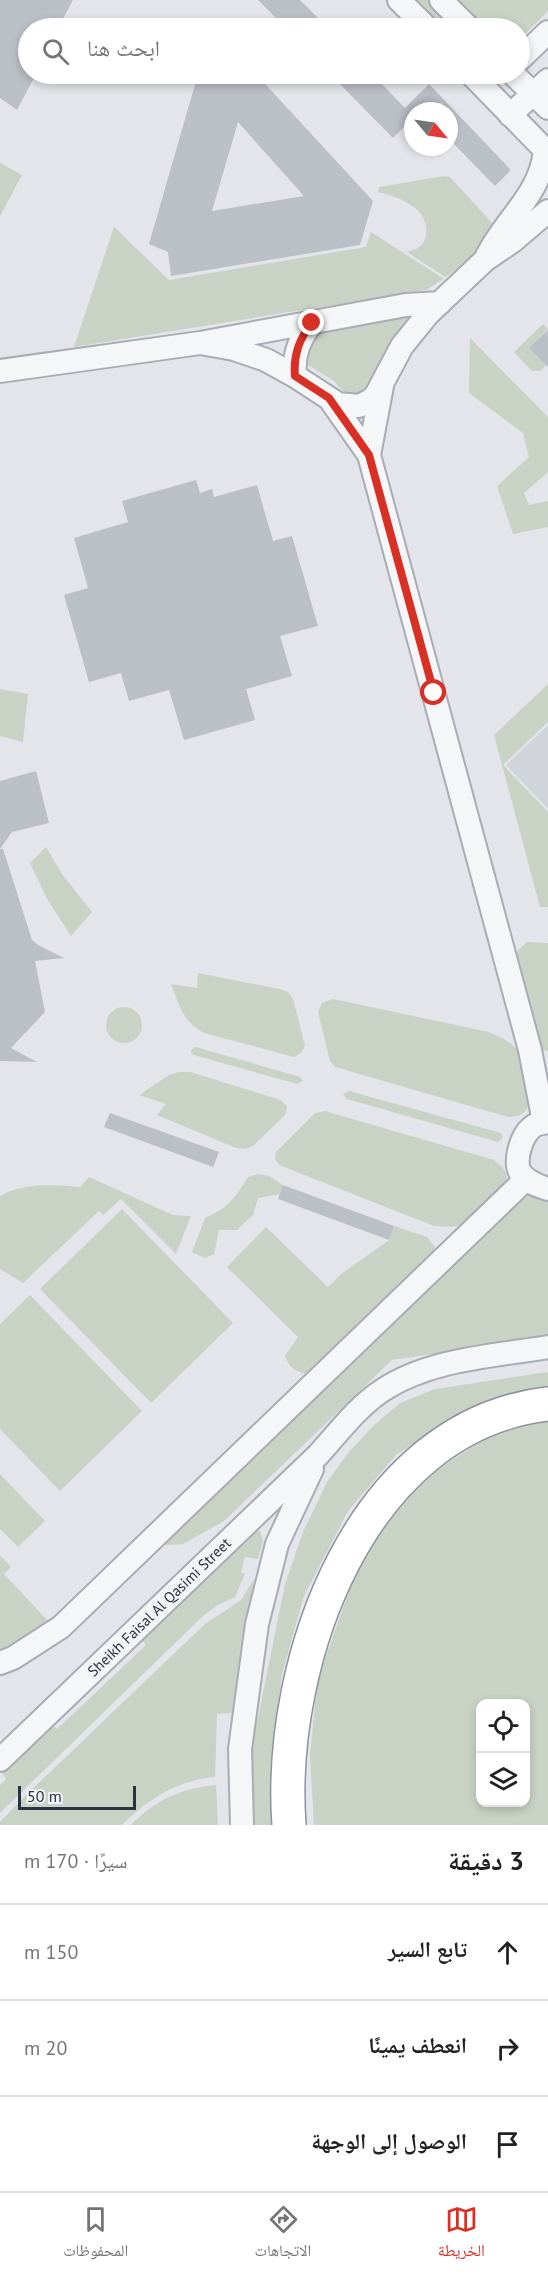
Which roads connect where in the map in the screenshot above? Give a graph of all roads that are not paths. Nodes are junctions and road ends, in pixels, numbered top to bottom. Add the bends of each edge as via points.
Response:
1 (399, 0) edge
2 (441, 0) edge
3 (417, 18) edge
4 (459, 18) edge
5 (548, 30) edge
6 (530, 39) edge
7 (530, 48) edge
8 (481, 84) edge
9 (493, 84) edge
10 (528, 84) edge
11 (487, 90) junction
12 (543, 94) edge
13 (510, 115) junction
14 (546, 152) edge
15 (548, 212) edge
16 (515, 227) junction
17 (440, 303) junction
18 (372, 312) junction
19 (312, 323) junction
20 (200, 343) junction
21 (402, 345) junction
22 (0, 371) edge
23 (295, 376) junction
24 (382, 386) junction
25 (329, 398) junction
26 (369, 455) junction
27 (546, 1122) edge
28 (526, 1179) junction
29 (548, 1189) edge
30 (548, 1347) edge
31 (548, 1404) edge
32 (318, 1455) junction
33 (250, 1520) junction
34 (277, 1544) junction
35 (0, 1663) edge
36 (0, 1760) edge
37 (242, 1825) edge
38 (289, 1825) edge

1 - 3 street
2 - 4 street
5 - 6 street
5 - 7 street
8 - 11 street
9 - 11 street
10 - 12 street
11 - 13 street
12 - 13 street
13 - 14 street
14 - 16 street via 540,176
15 - 16 street
16 - 17 street
17 - 18 street
17 - 21 street
18 - 19 street
18 - 21 street via 396,327
19 - 20 street
19 - 23 street via 299,342
20 - 22 street
20 - 23 street via 250,354
21 - 24 street
23 - 25 street
24 - 25 street via 359,406 338,404
24 - 26 street
25 - 26 street
26 - 27 street via 530,1050
27 - 28 street via 531,1127 519,1153 518,1165
28 - 29 street
28 - 35 street via 61,1627
30 - 32 street, Sheikh Faisal Al Qasimi Street via 454,1363 404,1378 354,1416
31 - 38 highway via 491,1417 457,1434 421,1460 366,1523 337,1575 303,1669 295,1708
32 - 33 street, Sheikh Faisal Al Qasimi Street
32 - 34 street, Sheikh Faisal Al Qasimi Street
33 - 34 street via 264,1526
33 - 36 street, Sheikh Faisal Al Qasimi Street
34 - 37 street, Sheikh Faisal Al Qasimi Street via 261,1600 245,1701 239,1772

